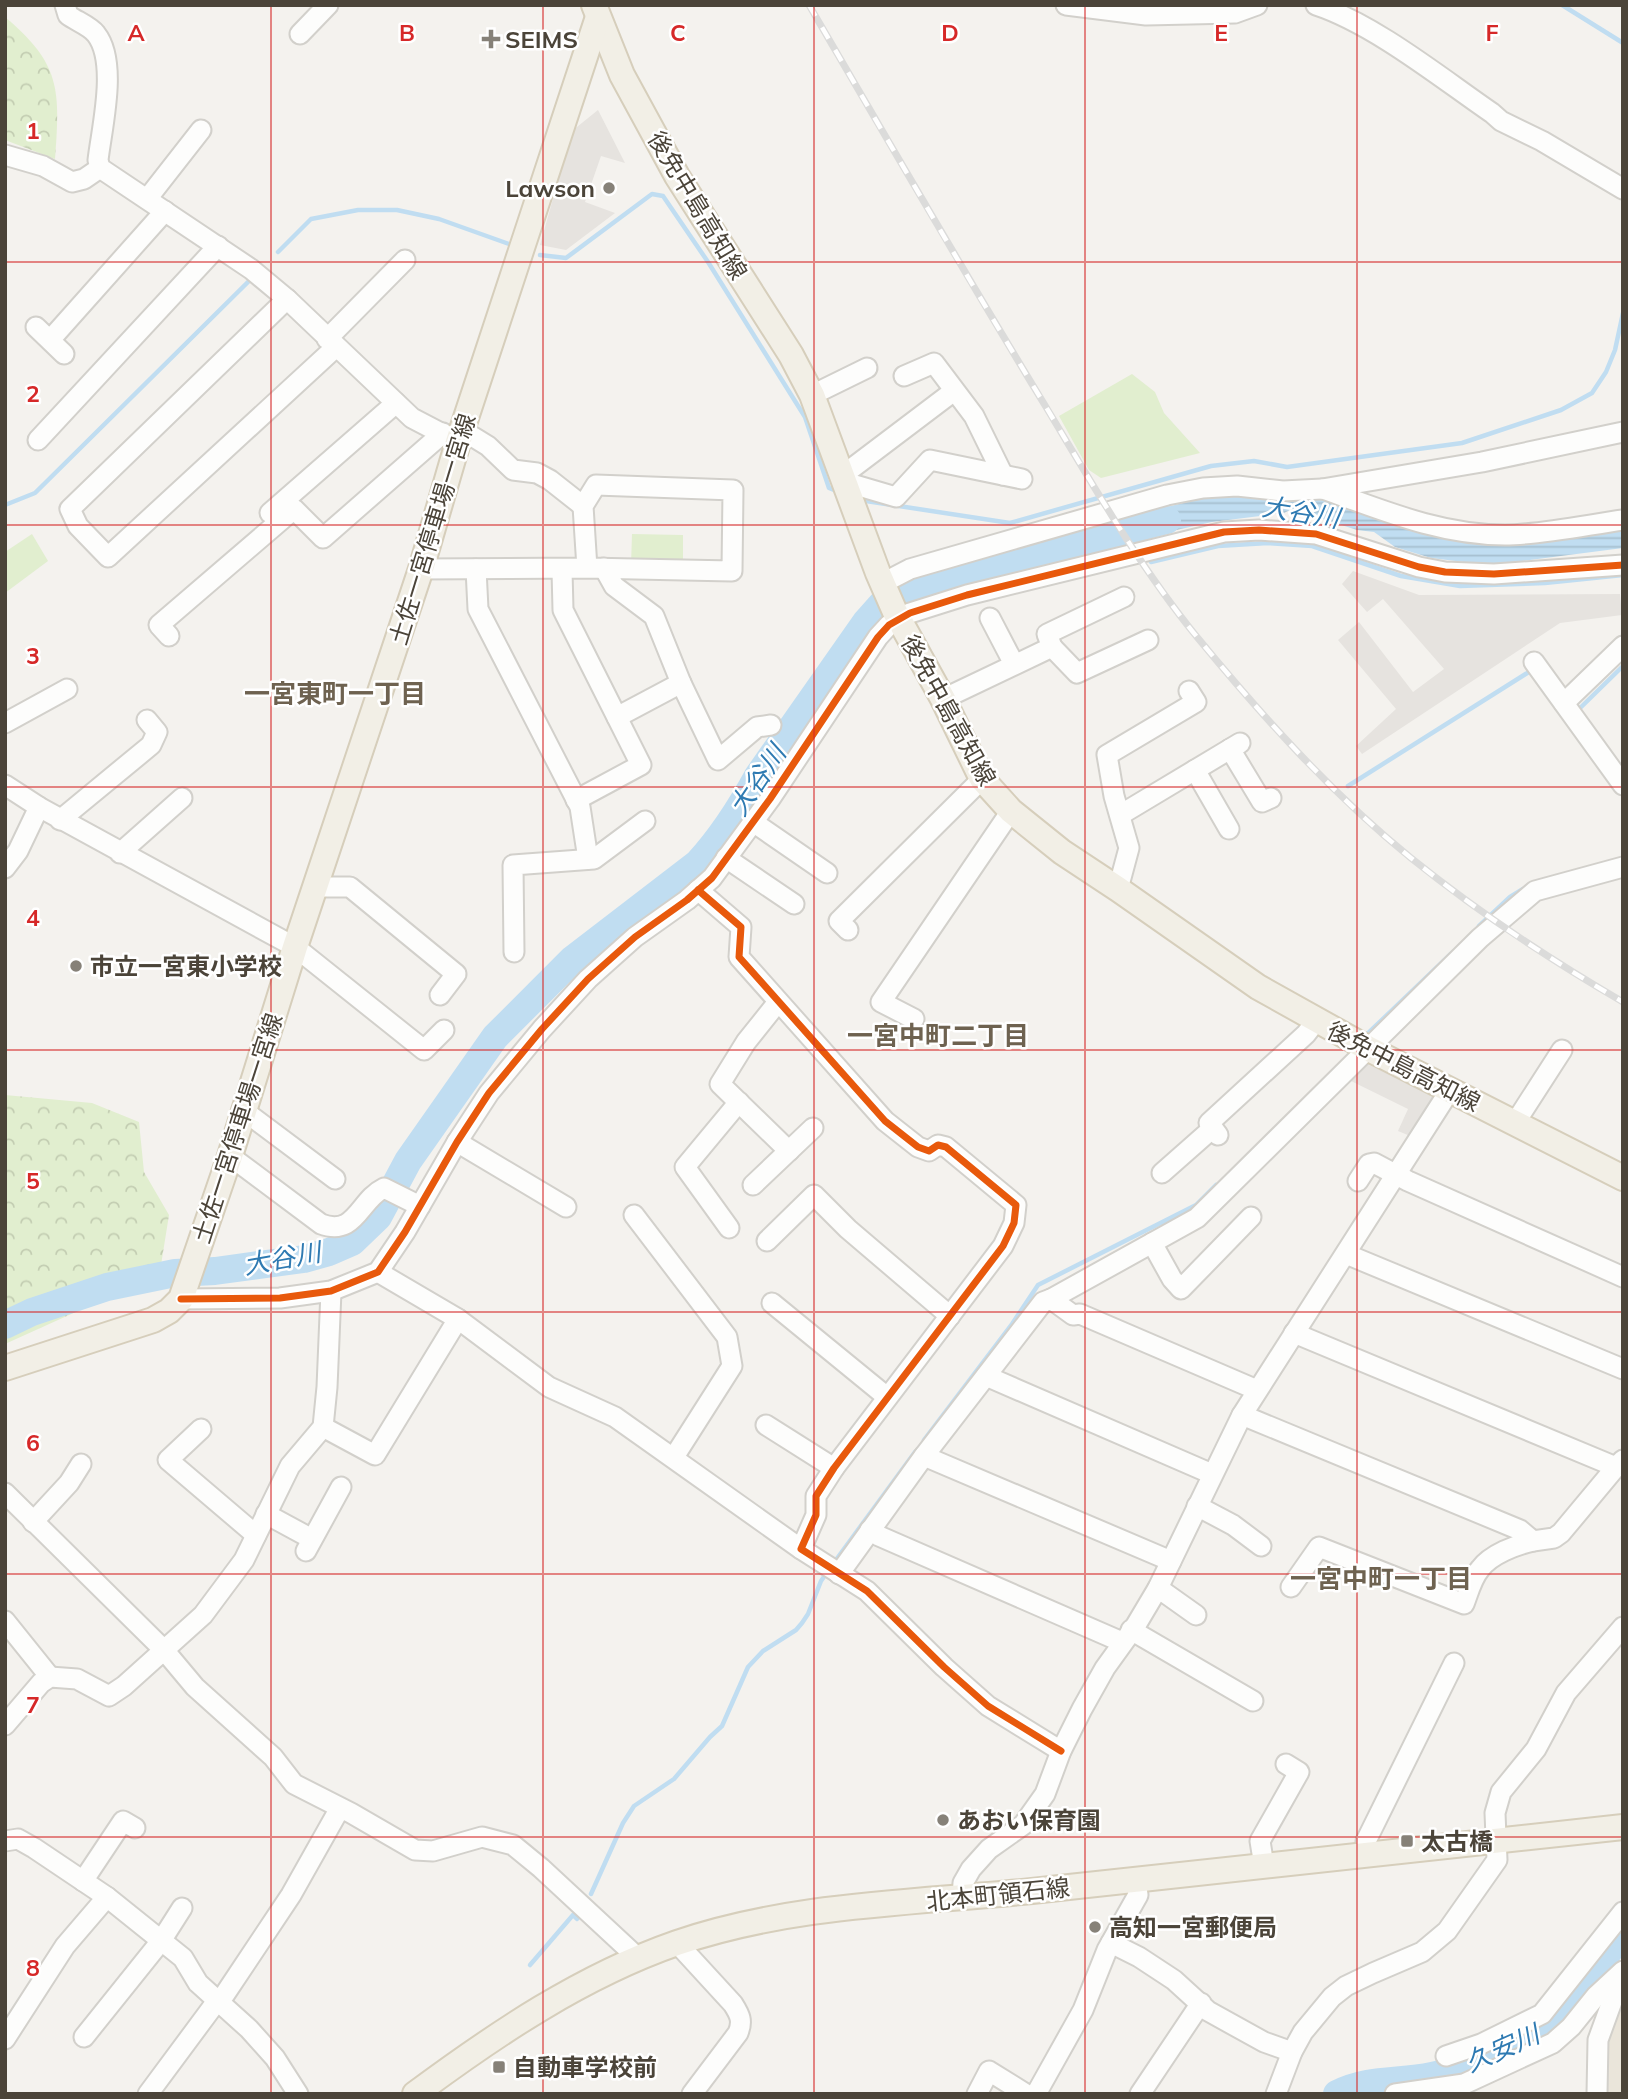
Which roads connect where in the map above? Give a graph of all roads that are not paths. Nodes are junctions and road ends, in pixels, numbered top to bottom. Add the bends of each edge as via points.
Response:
1 (65, 5) edge
2 (328, 5) edge
3 (1066, 5) edge
4 (1257, 5) edge
5 (1316, 5) edge
6 (598, 9) edge
7 (300, 34) dead end
8 (201, 130) dead end
9 (5, 155) edge
10 (100, 168) junction
11 (1623, 189) edge
12 (147, 199) junction
13 (165, 211) junction
14 (218, 246) junction
15 (405, 260) dead end
16 (287, 299) junction
17 (50, 340) dead end
18 (332, 343) junction
19 (867, 368) dead end
20 (904, 376) dead end
21 (954, 391) junction
22 (813, 395) junction
23 (396, 403) junction
24 (1623, 432) edge
25 (454, 435) junction
26 (38, 440) dead end
27 (844, 478) junction
28 (1356, 492) junction
29 (583, 506) junction
30 (1623, 520) edge
31 (1623, 565) edge
32 (596, 568) junction
33 (421, 569) junction
34 (476, 569) junction
35 (562, 570) junction
36 (883, 583) junction
37 (1124, 597) dead end
38 (897, 616) junction
39 (990, 618) dead end
40 (146, 621) dead end
41 (169, 636) dead end
42 (1148, 640) dead end
43 (1623, 646) edge
44 (1052, 647) junction
45 (1534, 662) dead end
46 (1014, 664) junction
47 (681, 683) junction
48 (67, 689) dead end
49 (1189, 691) dead end
50 (943, 699) junction
51 (1564, 703) junction
52 (617, 717) junction
53 (148, 720) dead end
54 (5, 723) edge
55 (771, 725) dead end
56 (1195, 770) junction
57 (982, 779) junction
58 (5, 785) edge
59 (1623, 785) edge
60 (183, 798) dead end
61 (1271, 798) dead end
62 (576, 800) junction
63 (39, 807) junction
64 (1011, 811) junction
65 (1120, 815) junction
66 (60, 820) junction
67 (645, 821) dead end
68 (753, 821) junction
69 (1229, 829) dead end
70 (120, 853) junction
71 (726, 858) junction
72 (588, 859) junction
73 (1623, 867) edge
74 (5, 868) edge
75 (827, 873) dead end
76 (315, 887) junction
77 (1118, 889) junction
78 (698, 890) junction
79 (794, 904) dead end
80 (848, 930) dead end
81 (295, 947) junction
82 (514, 952) dead end
83 (440, 995) dead end
84 (778, 1002) junction
85 (915, 1019) dead end
86 (1316, 1021) junction
87 (444, 1030) dead end
88 (1362, 1045) junction
89 (1562, 1050) dead end
90 (1450, 1090) junction
91 (739, 1102) junction
92 (244, 1111) junction
93 (1515, 1123) junction
94 (813, 1128) dead end
95 (457, 1142) junction
96 (789, 1151) junction
97 (230, 1156) junction
98 (1162, 1173) dead end
99 (1396, 1174) junction
100 (1623, 1178) edge
101 (335, 1179) dead end
102 (1358, 1181) dead end
103 (753, 1185) dead end
104 (420, 1206) junction
105 (566, 1207) dead end
106 (634, 1215) dead end
107 (1251, 1217) dead end
108 (729, 1228) dead end
109 (767, 1241) dead end
110 (1153, 1243) junction
111 (1346, 1254) junction
112 (378, 1272) junction
113 (1623, 1277) edge
114 (331, 1291) junction
115 (181, 1298) junction
116 (1051, 1299) junction
117 (772, 1303) dead end
118 (950, 1315) junction
119 (457, 1318) junction
120 (1294, 1333) junction
121 (5, 1368) edge
122 (1623, 1369) edge
123 (986, 1376) junction
124 (1257, 1390) junction
125 (887, 1397) junction
126 (1242, 1415) junction
127 (766, 1425) dead end
128 (323, 1427) junction
129 (201, 1429) dead end
130 (924, 1456) junction
131 (674, 1457) junction
132 (1619, 1463) edge
133 (81, 1464) dead end
134 (834, 1468) junction
135 (1212, 1474) junction
136 (341, 1487) dead end
137 (5, 1493) edge
138 (1197, 1506) junction
139 (266, 1514) junction
140 (33, 1522) junction
141 (870, 1530) junction
142 (256, 1535) junction
143 (1533, 1541) junction
144 (1261, 1546) dead end
145 (801, 1549) junction
146 (1171, 1561) junction
147 (834, 1570) junction
148 (1291, 1587) dead end
149 (1158, 1588) junction
150 (1196, 1615) dead end
151 (5, 1621) edge
152 (1623, 1627) edge
153 (1127, 1636) junction
154 (164, 1650) junction
155 (1454, 1663) dead end
156 (50, 1677) junction
157 (1252, 1701) dead end
158 (5, 1725) edge
159 (1061, 1751) junction
160 (1286, 1764) dead end
161 (340, 1808) junction
162 (1623, 1827) edge
163 (135, 1828) dead end
164 (5, 1841) edge
165 (1497, 1841) junction
166 (1369, 1855) junction
167 (1264, 1866) junction
168 (1136, 1880) junction
169 (83, 1881) junction
170 (107, 1897) junction
171 (961, 1898) junction
172 (182, 1908) dead end
173 (1623, 1912) edge
174 (161, 1941) junction
175 (1111, 1943) junction
176 (677, 1944) junction
177 (638, 1958) junction
178 (1623, 1972) edge
179 (219, 2001) junction
180 (1201, 2003) junction
181 (84, 2037) dead end
182 (5, 2039) edge
183 (1292, 2052) junction
184 (1446, 2056) dead end
185 (1422, 2092) edge
186 (695, 2093) edge
187 (148, 2094) edge
188 (298, 2094) edge
189 (415, 2094) edge
190 (977, 2094) edge
191 (1026, 2094) edge
192 (1036, 2094) edge
193 (1140, 2094) edge
194 (1276, 2094) edge
195 (1395, 2094) edge
196 (1597, 2094) edge

1 - 10 street via 68,15 95,33 105,55
2 - 7 street
3 - 4 street via 1146,15 1235,13
5 - 11 street via 1378,36 1501,121
6 - 22 main road, 後免中島高知線 via 622,75 677,176
6 - 25 main road, 土佐一宮停車場一宮線
8 - 12 street
9 - 10 street via 43,166 72,182
10 - 12 street
12 - 13 street
13 - 14 street
13 - 17 street
14 - 16 street
14 - 26 street
15 - 18 street
16 - 18 street
16 - 18 street via 70,509 78,526 108,557
18 - 23 street
19 - 22 street
20 - 21 street via 934,363
21 - 27 street
21 - 27 street via 1013,477 930,460 896,497
22 - 27 main road, 後免中島高知線
23 - 25 street via 412,418
23 - 40 street
24 - 28 street
25 - 29 street via 488,446 513,470 551,480
25 - 33 main road, 土佐一宮停車場一宮線
25 - 41 street via 323,538 294,509 159,625
27 - 36 main road, 後免中島高知線
28 - 30 street via 1440,529 1477,534 1508,536
28 - 36 street via 1203,488 910,569
29 - 32 street
29 - 32 street via 596,485 733,490 732,571
31 - 38 street via 1494,574 1445,572 1316,534 1224,532
32 - 35 street
32 - 47 street via 654,617
33 - 34 street
33 - 76 main road, 土佐一宮停車場一宮線
34 - 35 street
34 - 62 street via 478,609
35 - 52 street via 563,610
36 - 38 main road, 後免中島高知線
37 - 44 street via 1047,634
38 - 50 main road, 後免中島高知線
38 - 68 street via 861,660
39 - 46 street
42 - 44 street via 1077,673
43 - 51 street
44 - 46 street
45 - 51 street
46 - 50 street
47 - 52 street
47 - 55 street via 718,760 757,727
48 - 54 street
49 - 65 street via 1196,702 1107,754
50 - 57 main road, 後免中島高知線
51 - 59 street
52 - 62 street via 641,765
53 - 66 street via 157,732 151,745
56 - 61 street via 1235,746 1262,802
56 - 65 street
56 - 69 street
57 - 64 main road, 後免中島高知線
57 - 80 street via 839,921
58 - 63 street
60 - 70 street
62 - 72 street
63 - 66 street
63 - 74 street
64 - 77 main road, 後免中島高知線
64 - 85 street via 881,1002
65 - 77 street via 1129,848
66 - 70 street
67 - 72 street
68 - 71 street
68 - 75 street
70 - 81 street
71 - 78 street
71 - 79 street
72 - 82 street via 513,865
73 - 88 street via 1535,891
76 - 81 main road, 土佐一宮停車場一宮線
76 - 83 street via 350,887 456,974
77 - 86 main road, 後免中島高知線 via 1258,987
78 - 84 street via 741,927 739,957
78 - 95 street via 588,979 489,1093
81 - 87 street via 425,1050
81 - 92 main road, 土佐一宮停車場一宮線
84 - 91 street via 720,1084
84 - 118 street via 885,1121 918,1147 929,1151 937,1145 946,1147 1016,1205 1014,1223 1003,1246
86 - 88 main road, 後免中島高知線
86 - 98 street via 1209,1123 1216,1131
88 - 90 main road, 後免中島高知線
88 - 110 street via 1212,1205
89 - 93 street
90 - 93 main road, 後免中島高知線
90 - 99 street
91 - 96 street
91 - 108 street via 685,1167
92 - 97 main road, 土佐一宮停車場一宮線
92 - 101 street
93 - 100 main road, 後免中島高知線
94 - 96 street
95 - 104 street
95 - 105 street
96 - 103 street
97 - 104 street via 332,1228 353,1220 375,1192 384,1188
97 - 115 main road, 土佐一宮停車場一宮線
99 - 102 street via 1374,1163
99 - 111 street
99 - 113 street
104 - 112 street
106 - 131 street via 727,1337 732,1366
107 - 110 street via 1181,1289
109 - 118 street via 814,1195
110 - 116 street
111 - 120 street
111 - 122 street
112 - 114 street
112 - 119 street
114 - 115 street via 280,1298
114 - 128 street
115 - 121 main road via 153,1320
116 - 123 street via 1043,1302
116 - 124 street via 1073,1315 1138,1337
117 - 125 street
118 - 125 street
119 - 128 street via 375,1455
119 - 131 street via 549,1387 615,1417
120 - 124 street
120 - 132 street
123 - 130 street
123 - 135 street
124 - 126 street
125 - 134 street
126 - 135 street
126 - 143 street via 1520,1530
127 - 134 street
128 - 139 street via 290,1466
129 - 142 street via 168,1460
130 - 141 street
130 - 146 street
131 - 145 street
132 - 143 street via 1561,1533
133 - 140 street
134 - 145 street via 816,1496 817,1515
135 - 138 street
136 - 139 street via 309,1545
137 - 140 street
138 - 144 street
138 - 146 street
139 - 142 street
140 - 154 street
141 - 147 street
141 - 153 street
142 - 154 street via 244,1560 203,1615
143 - 148 street via 1496,1556 1480,1569 1464,1604 1319,1547
145 - 147 street
146 - 149 street
147 - 159 street via 867,1591 988,1706
149 - 150 street
149 - 153 street
151 - 156 street
152 - 165 street via 1566,1693 1536,1749 1501,1791 1495,1813
153 - 157 street
153 - 159 street
154 - 156 street via 109,1696 78,1679
154 - 161 street via 195,1687 273,1757 294,1784
155 - 166 street via 1366,1841
156 - 158 street
159 - 171 street via 1045,1794 1030,1817 971,1869 962,1883
160 - 167 street via 1299,1772 1260,1841
161 - 177 street via 415,1850 433,1851 482,1837 513,1846
161 - 179 street via 291,1895
162 - 165 main road, 北本町領石線
163 - 169 street via 123,1821
164 - 169 street via 18,1839
165 - 166 main road, 北本町領石線
165 - 183 street via 1497,1860 1441,1937 1422,1952 1346,1986 1321,2009
166 - 167 main road, 北本町領石線
167 - 168 main road, 北本町領石線
168 - 171 main road, 北本町領石線
168 - 175 street via 1138,1895
169 - 170 street
170 - 174 street
170 - 182 street via 65,1946
171 - 176 main road, 北本町領石線 via 758,1920
172 - 174 street
173 - 184 street via 1542,2014
174 - 179 street via 183,1958 198,1983
174 - 181 street
175 - 180 street via 1163,1973
175 - 192 street via 1083,2010
176 - 177 main road, 北本町領石線
176 - 186 street via 740,2015 738,2033
177 - 189 main road, 北本町領石線 via 547,2004
178 - 185 street via 1553,2043 1464,2084
178 - 196 street via 1598,2040
179 - 187 street
179 - 188 street via 275,2058
180 - 183 street via 1264,2042
180 - 193 street
183 - 194 street
185 - 195 street
190 - 191 street via 989,2071

